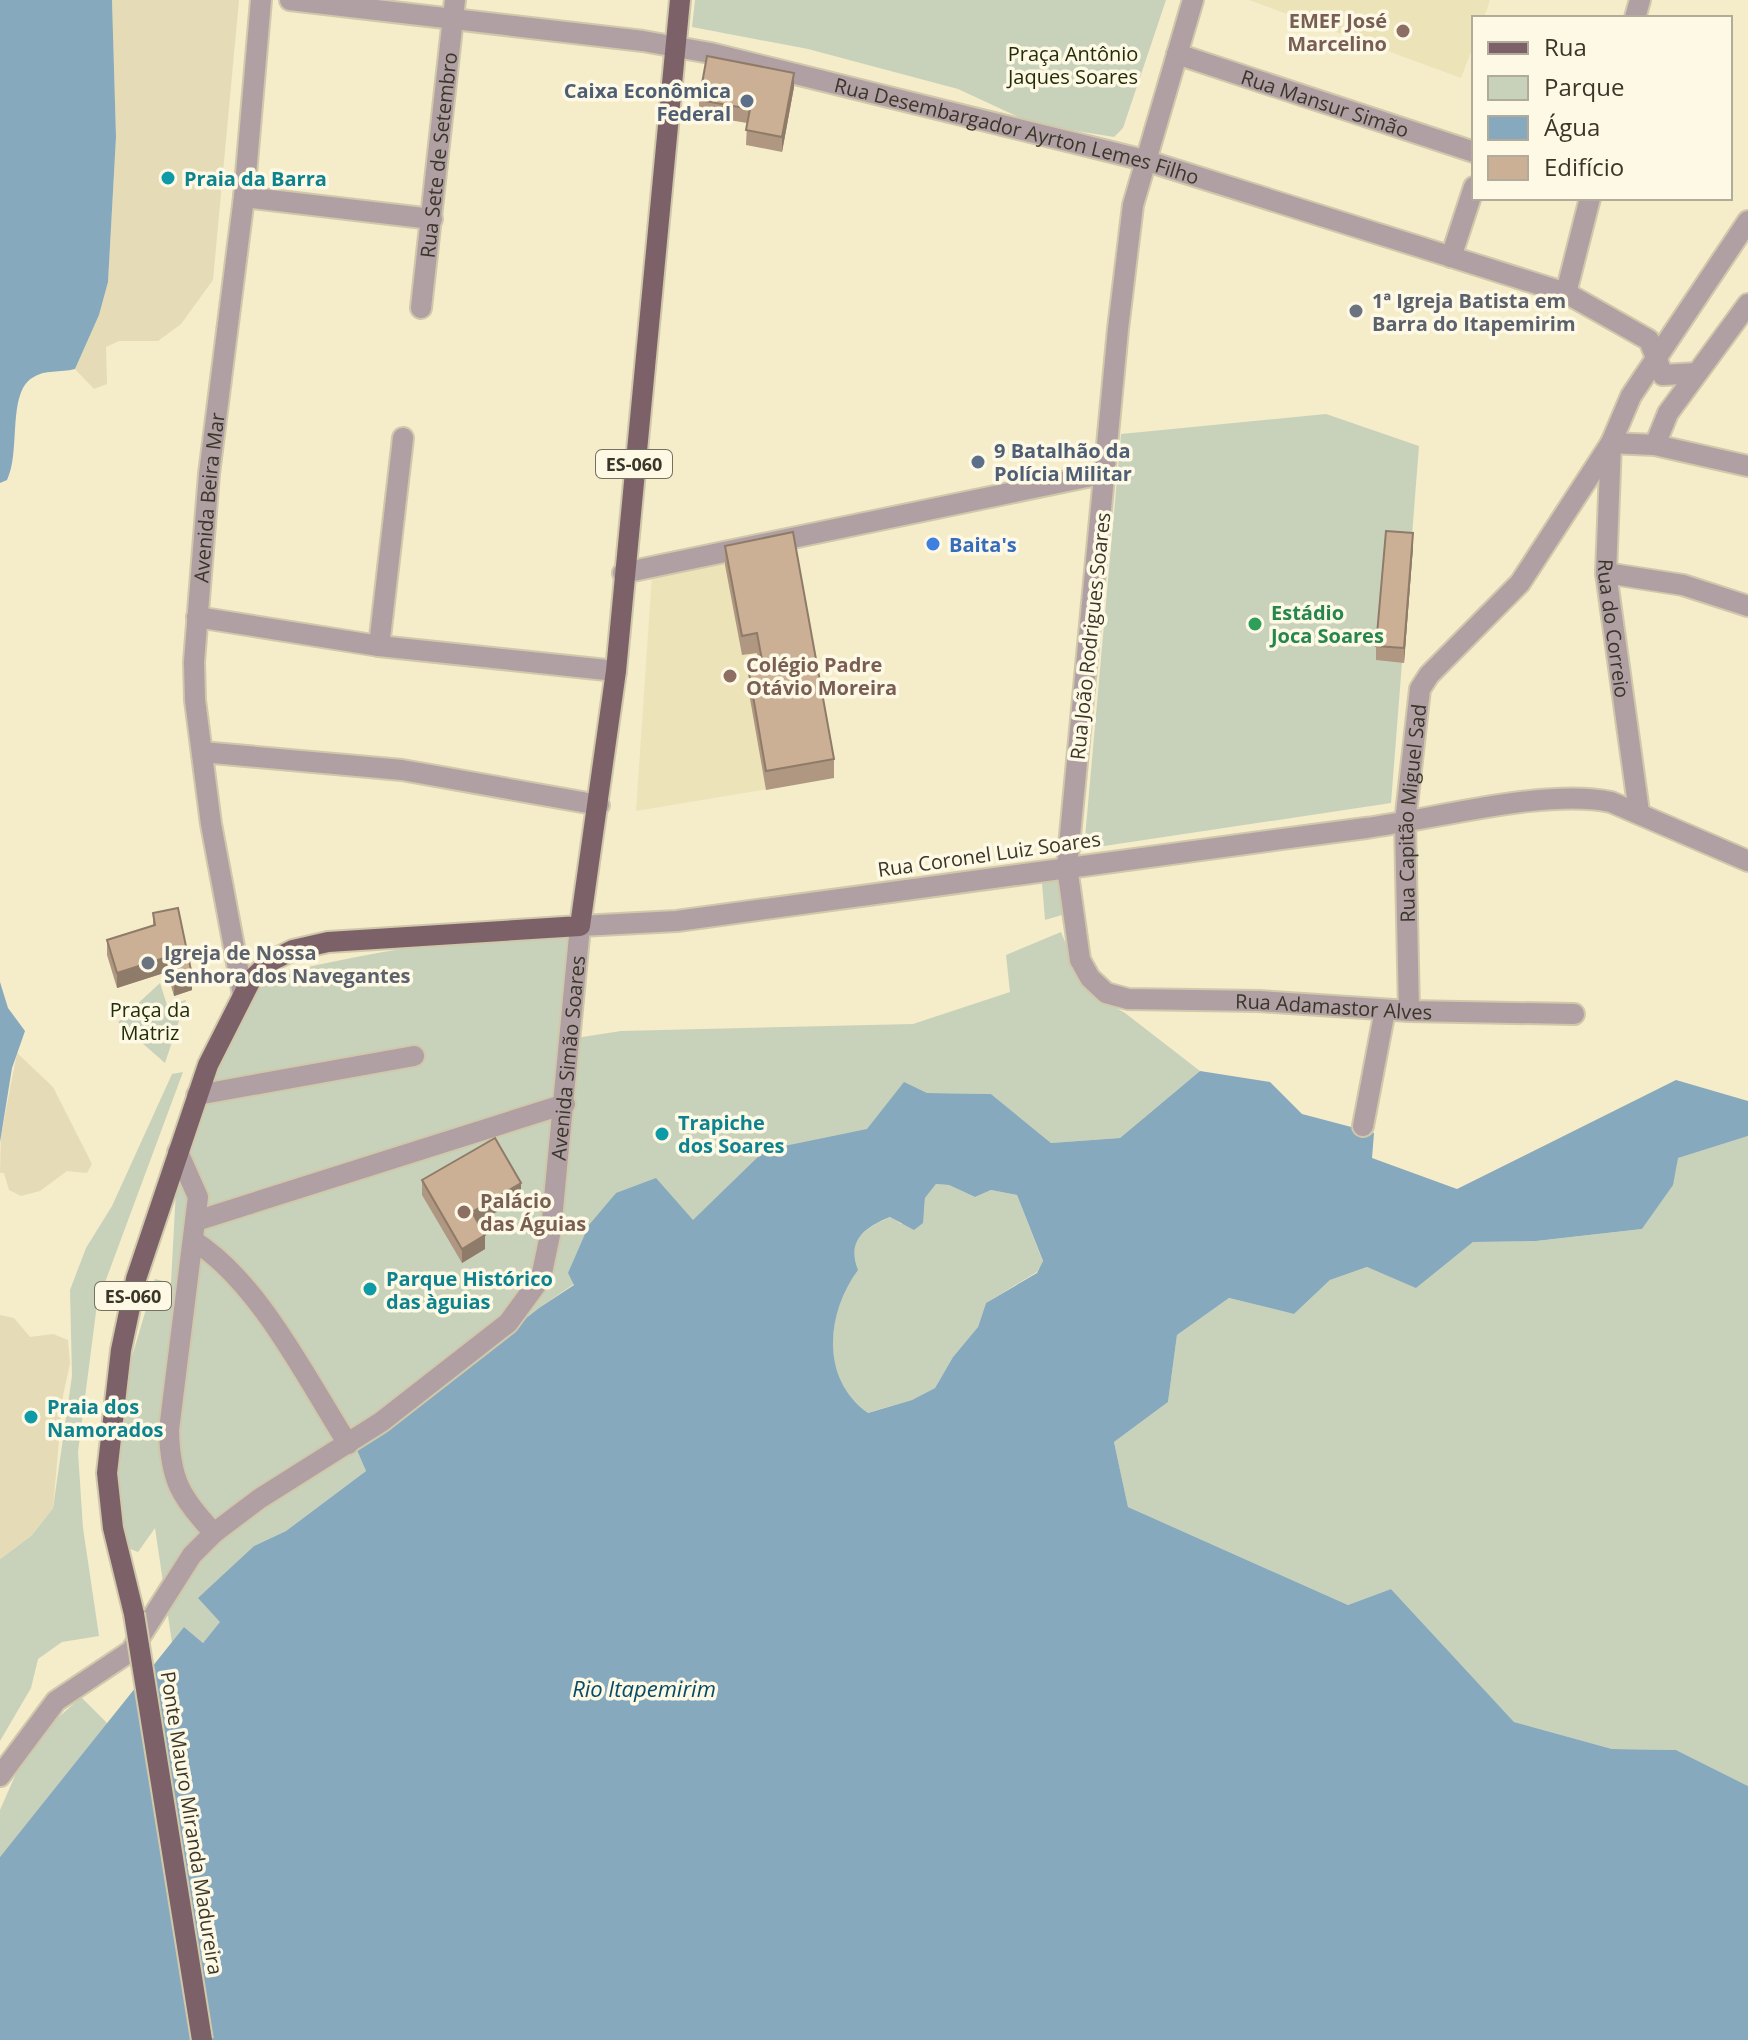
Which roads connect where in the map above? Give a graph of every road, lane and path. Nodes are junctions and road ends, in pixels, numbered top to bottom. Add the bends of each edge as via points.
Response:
1 (261, 0) edge
2 (290, 0) edge
3 (680, 0) edge
4 (1193, 0) edge
5 (454, 10) edge
6 (674, 47) junction
7 (1177, 54) junction
8 (1472, 151) edge
9 (1144, 160) junction
10 (1472, 193) edge
11 (244, 197) junction
12 (1589, 200) edge
13 (432, 219) junction
14 (1748, 221) edge
15 (1451, 257) junction
16 (1566, 293) junction
17 (1748, 304) edge
18 (421, 308) dead end
19 (1656, 363) junction
20 (1697, 373) junction
21 (403, 438) dead end
22 (1611, 443) junction
23 (1655, 445) junction
24 (1748, 466) edge
25 (1106, 473) junction
26 (623, 573) junction
27 (1606, 573) junction
28 (1748, 606) edge
29 (197, 617) junction
30 (379, 646) junction
31 (616, 671) junction
32 (202, 752) junction
33 (599, 805) junction
34 (1639, 812) junction
35 (1405, 823) junction
36 (1748, 861) edge
37 (1067, 867) junction
38 (580, 926) junction
39 (1098, 987) joint
40 (243, 995) junction
41 (1385, 1010) junction
42 (1409, 1011) junction
43 (1574, 1014) dead end
44 (414, 1056) dead end
45 (197, 1095) junction
46 (565, 1104) junction
47 (1363, 1126) dead end
48 (178, 1152) junction
49 (195, 1231) junction
50 (348, 1444) junction
51 (214, 1533) junction
52 (0, 1776) edge
53 (202, 2040) edge

1 - 11 street, Avenida Beira Mar
2 - 5 street, Rua Desembargador Ayrton Lemes Filho
3 - 6 main road, ES-060
4 - 7 street, Rua João Rodrigues Soares
5 - 6 street, Rua Desembargador Ayrton Lemes Filho
5 - 13 street, Rua Sete de Setembro
6 - 9 street, Rua Desembargador Ayrton Lemes Filho
6 - 26 main road, ES-060
7 - 8 street, Rua Mansur Simão
7 - 9 street, Rua João Rodrigues Soares
9 - 15 street, Rua Desembargador Ayrton Lemes Filho
9 - 25 street, Rua João Rodrigues Soares via 1125,267
10 - 15 street
11 - 13 street
11 - 29 street, Avenida Beira Mar
12 - 16 street
13 - 18 street, Rua Sete de Setembro
14 - 19 street, Rua Capitão Miguel Sad
15 - 16 street, Rua Desembargador Ayrton Lemes Filho
16 - 19 street, Rua Desembargador Ayrton Lemes Filho via 1649,340
17 - 20 street
19 - 20 street via 1663,375
19 - 22 street, Rua Capitão Miguel Sad via 1631,396
20 - 23 street via 1668,413
21 - 30 street
22 - 23 street
22 - 27 street, Rua do Correio
22 - 35 street, Rua Capitão Miguel Sad via 1520,583 1420,689
23 - 24 street
25 - 26 street
25 - 37 street, Rua João Rodrigues Soares
26 - 31 main road, ES-060
27 - 28 street via 1683,585
27 - 34 street, Rua do Correio
29 - 30 street
29 - 32 street, Avenida Beira Mar via 195,700
30 - 31 street
31 - 33 main road, ES-060
32 - 33 street via 402,770
32 - 40 street, Avenida Beira Mar
33 - 38 main road, ES-060
34 - 35 street, Rua Coronel Luiz Soares via 1594,798 1575,798
34 - 36 street, Rua Coronel Luiz Soares
35 - 37 street, Rua Coronel Luiz Soares
35 - 42 street, Rua Capitão Miguel Sad
37 - 38 street, Rua Coronel Luiz Soares via 677,921
37 - 39 street, Rua João Rodrigues Soares via 1080,960
38 - 40 main road, Rua Coronel Luiz Soares / ES-060 via 328,942 271,961
38 - 46 street, Avenida Simão Soares
39 - 41 street, Rua Adamastor Alves via 1115,997 1139,1000
40 - 45 main road, ES-060
41 - 42 street, Rua Adamastor Alves
41 - 47 street
42 - 43 street, Rua Adamastor Alves
44 - 45 street
45 - 48 main road, ES-060
46 - 49 street
46 - 50 street, Avenida Simão Soares via 541,1278 508,1323
48 - 49 street via 198,1197
48 - 53 main road, Ponte Mauro Miranda Madureira / ES-060, bridge via 136,1279 107,1473
49 - 50 street via 246,1286
49 - 51 street via 169,1430 170,1461 182,1495
50 - 51 street, Avenida Simão Soares
51 - 52 street, Avenida Simão Soares via 192,1555 131,1651 56,1701

